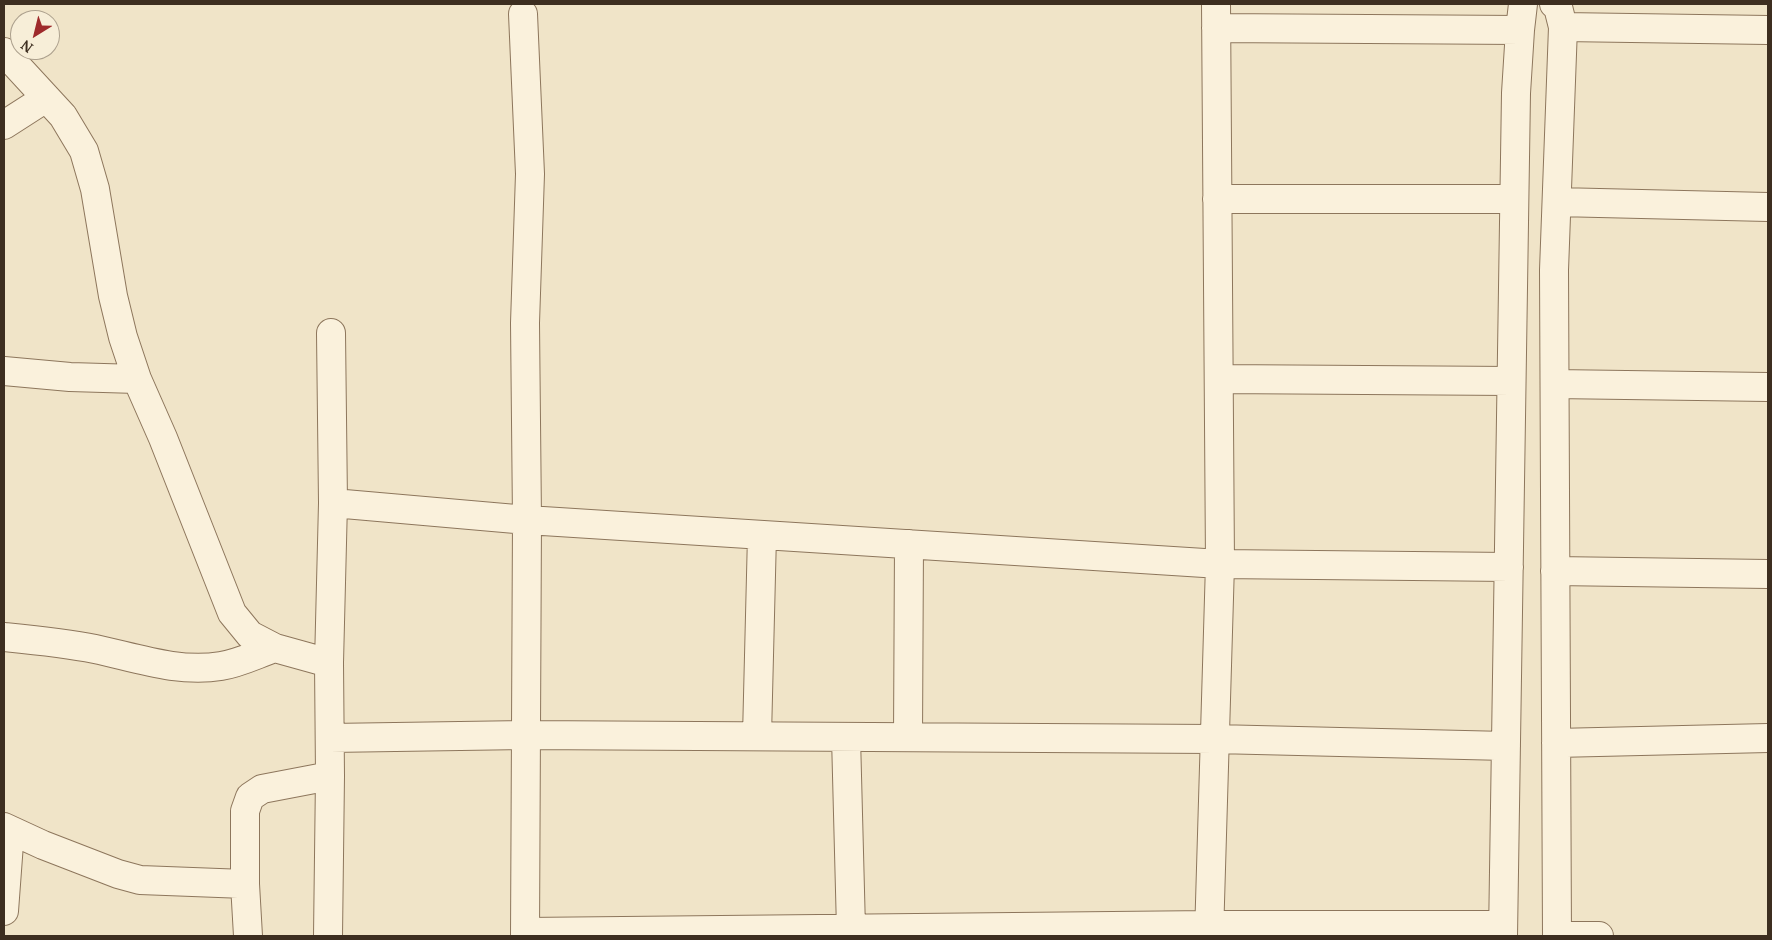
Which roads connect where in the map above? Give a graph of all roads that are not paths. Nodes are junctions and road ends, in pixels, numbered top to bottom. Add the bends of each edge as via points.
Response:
1 (523, 14) dead end
2 (1559, 15) edge
3 (1216, 16) edge
4 (1522, 17) edge
5 (1768, 30) edge
6 (4, 52) edge
7 (46, 98) junction
8 (4, 125) edge
9 (1217, 199) junction
10 (1514, 199) junction
11 (1557, 202) junction
12 (1768, 207) edge
13 (331, 333) dead end
14 (4, 371) edge
15 (136, 379) junction
16 (1219, 379) junction
17 (1511, 381) junction
18 (1554, 384) junction
19 (1768, 387) edge
20 (333, 503) junction
21 (527, 520) junction
22 (762, 535) junction
23 (909, 544) junction
24 (1220, 564) junction
25 (1509, 568) junction
26 (1555, 571) junction
27 (1768, 574) edge
28 (4, 637) edge
29 (275, 648) junction
30 (329, 663) junction
31 (525, 735) junction
32 (757, 736) junction
33 (846, 737) junction
34 (908, 737) junction
35 (330, 738) junction
36 (1768, 738) edge
37 (1215, 739) junction
38 (1556, 743) junction
39 (1506, 746) junction
40 (330, 776) junction
41 (6, 841) edge
42 (245, 884) junction
43 (4, 911) edge
44 (852, 929) junction
45 (1503, 930) edge
46 (1210, 931) edge
47 (525, 934) edge
48 (248, 936) edge
49 (328, 936) edge
50 (1557, 936) edge
51 (1599, 936) edge

1 - 21 street via 530,174 525,323
2 - 5 street
2 - 11 street
3 - 4 street
3 - 9 street
4 - 10 street via 1516,93
6 - 7 street
7 - 8 street
7 - 15 street via 62,116 84,151 95,189 113,296
9 - 10 street
9 - 16 street
10 - 17 street
11 - 12 street
11 - 18 street
13 - 20 street
14 - 15 street
15 - 29 street via 163,438 232,613 250,635
16 - 17 street
16 - 24 street
17 - 25 street
18 - 19 street
18 - 26 street
20 - 21 street
20 - 30 street
21 - 22 street
21 - 31 street
22 - 23 street
22 - 32 street
23 - 24 street
23 - 34 street
24 - 25 street
24 - 37 street
25 - 39 street
26 - 27 street
26 - 38 street
28 - 29 street via 94,648 169,666 220,666
29 - 30 street
30 - 35 street
31 - 32 street
31 - 35 street
31 - 47 street
32 - 33 street
33 - 34 street
33 - 44 street
34 - 37 street
35 - 40 street
36 - 38 street
37 - 39 street
37 - 46 street
38 - 50 street
39 - 45 street
40 - 42 street via 262,789 250,798 245,811
40 - 49 street
41 - 42 street via 43,844 140,880
41 - 43 street
42 - 48 street
44 - 46 street
44 - 47 street
45 - 46 street
50 - 51 street

